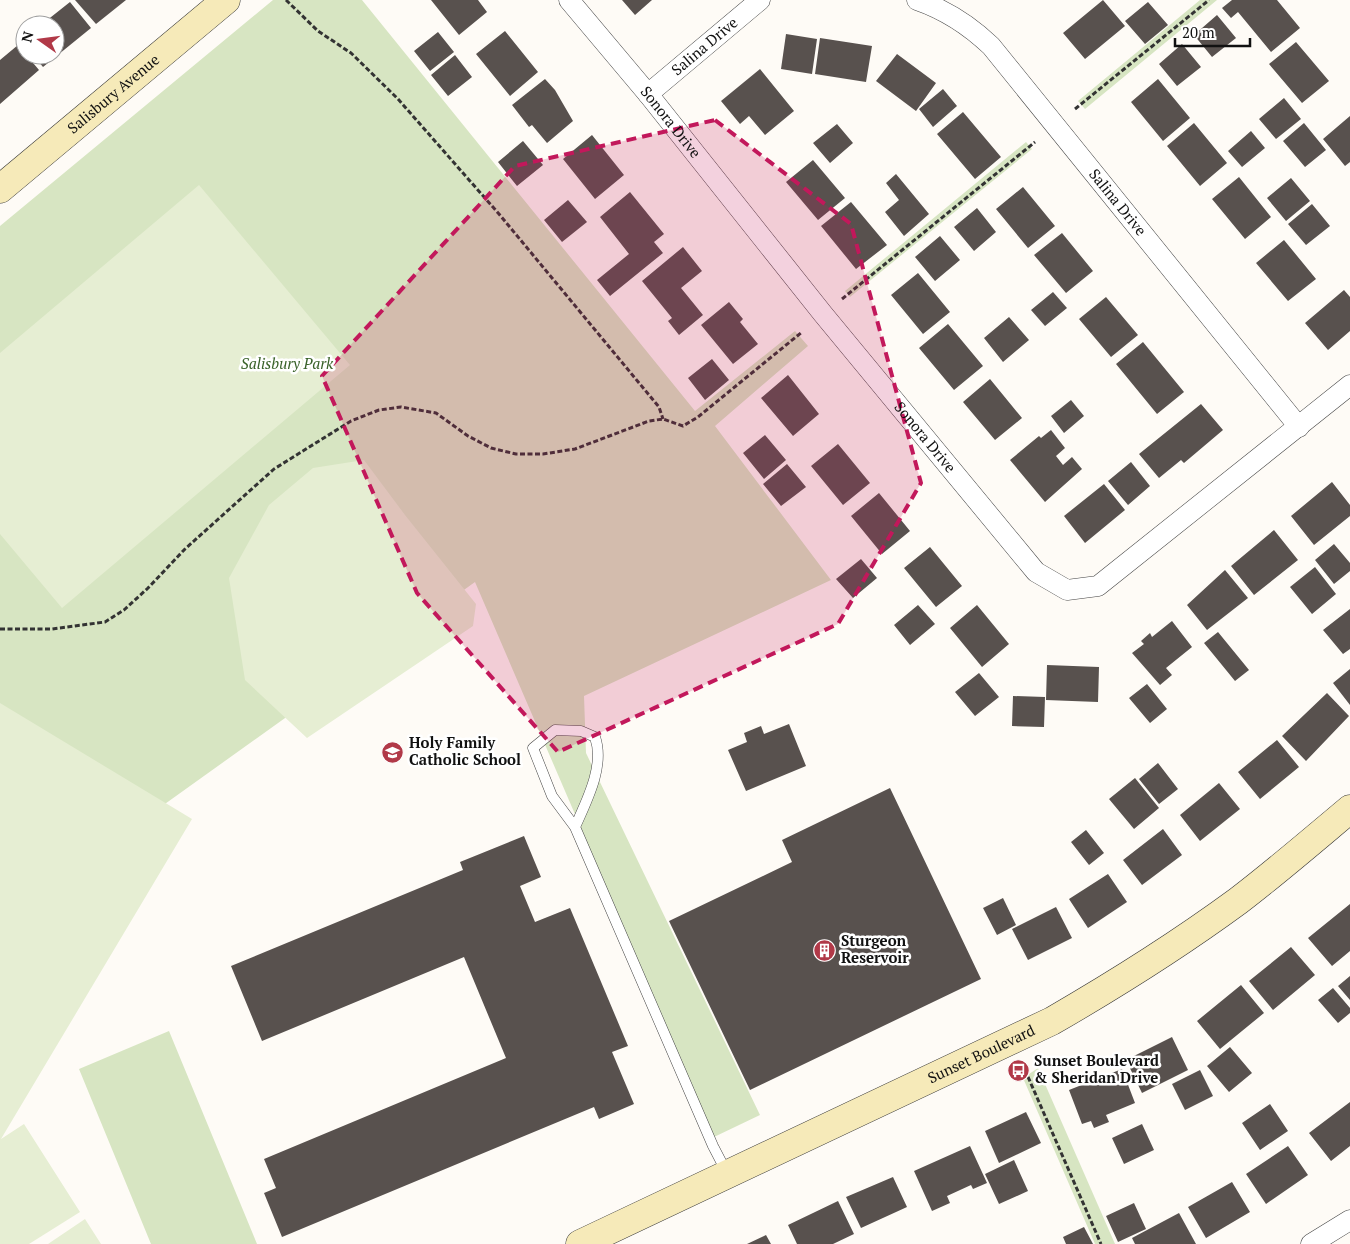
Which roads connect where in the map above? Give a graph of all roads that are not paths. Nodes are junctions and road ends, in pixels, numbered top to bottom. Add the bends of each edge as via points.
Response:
1 (226, 0) edge
2 (569, 0) edge
3 (760, 0) edge
4 (917, 0) edge
5 (648, 94) junction
6 (0, 189) edge
7 (1350, 385) edge
8 (1299, 428) junction
9 (1350, 809) edge
10 (576, 827) junction
11 (727, 1173) junction
12 (1350, 1220) edge
13 (580, 1244) edge
14 (1311, 1244) edge

1 - 6 street, Salisbury Avenue
2 - 5 street, Sonora Drive
3 - 5 street, Salina Drive
4 - 8 street, Salina Drive via 949,13 991,46
5 - 8 street, Sonora Drive via 823,314 1036,572 1067,590 1098,586
7 - 8 street, Sonora Drive
9 - 11 street, Sunset Boulevard via 1239,900 1111,988 1052,1021
10 - 10 lane via 594,779 599,748 595,737 581,731 555,730 532,748 552,796
10 - 11 lane
11 - 13 street, Sunset Boulevard
12 - 14 street

